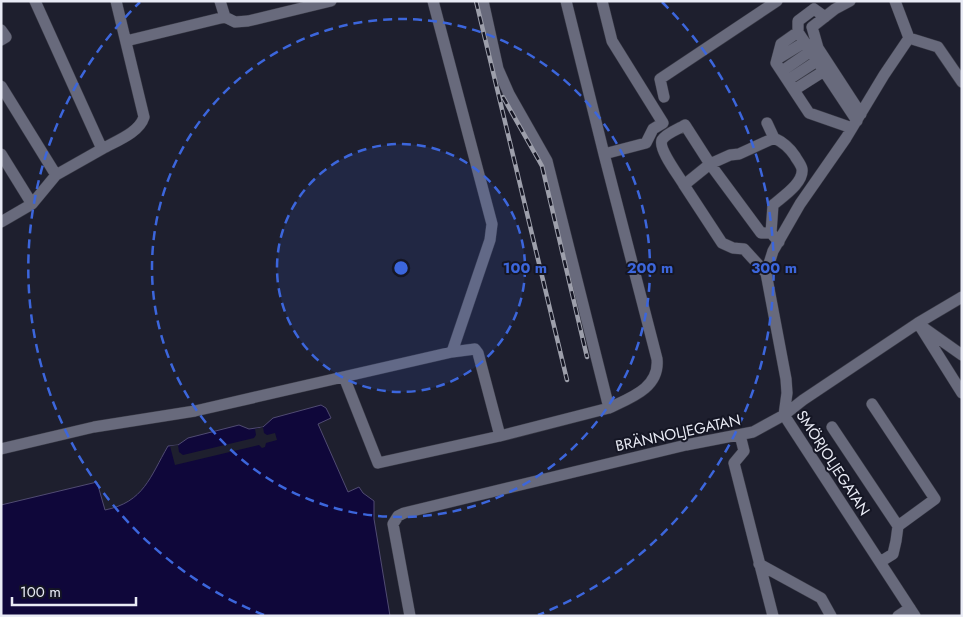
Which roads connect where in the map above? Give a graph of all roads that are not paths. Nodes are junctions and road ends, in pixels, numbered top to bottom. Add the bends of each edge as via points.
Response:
1 (35, 1) edge
2 (116, 1) edge
3 (220, 1) edge
4 (331, 1) edge
5 (433, 1) edge
6 (482, 1) edge
7 (566, 1) edge
8 (602, 1) edge
9 (777, 1) edge
10 (850, 1) edge
11 (895, 1) edge
12 (224, 17) junction
13 (825, 17) junction
14 (1, 30) edge
15 (798, 32) junction
16 (909, 38) junction
17 (1, 40) edge
18 (126, 41) junction
19 (814, 56) junction
20 (777, 59) junction
21 (785, 75) junction
22 (962, 82) edge
23 (1, 86) edge
24 (794, 90) junction
25 (664, 97) dead end
26 (857, 121) junction
27 (767, 123) dead end
28 (774, 138) junction
29 (102, 150) junction
30 (1, 154) edge
31 (604, 154) junction
32 (710, 164) junction
33 (56, 175) junction
34 (684, 184) junction
35 (32, 204) junction
36 (1, 222) edge
37 (775, 237) junction
38 (766, 273) junction
39 (962, 297) edge
40 (918, 323) junction
41 (452, 352) junction
42 (962, 355) edge
43 (344, 377) junction
44 (962, 393) edge
45 (872, 404) dead end
46 (608, 408) junction
47 (784, 415) junction
48 (832, 427) dead end
49 (740, 435) junction
50 (500, 436) junction
51 (1, 449) edge
52 (898, 526) junction
53 (880, 562) junction
54 (759, 564) junction
55 (913, 612) edge
56 (410, 616) edge
57 (773, 616) edge
58 (830, 616) edge
59 (898, 616) edge

1 - 29 lane
2 - 18 lane
3 - 12 lane
4 - 12 lane via 248,21 235,22
5 - 41 lane via 492,224 490,240
6 - 46 lane via 498,69 547,160
7 - 31 lane
8 - 31 lane via 612,42 663,123 652,129 646,143
9 - 25 lane via 660,79
10 - 13 lane
11 - 16 lane
12 - 18 lane
13 - 15 lane via 814,9 798,21
13 - 26 lane via 812,27 818,48
14 - 17 lane via 6,37
15 - 19 lane
15 - 20 lane via 780,44
16 - 22 lane via 938,47
16 - 26 lane, SMÖRJOLJEGATAN
18 - 29 lane via 144,117 138,129
19 - 20 lane
19 - 21 lane
19 - 24 lane
19 - 26 lane
20 - 21 lane via 776,63
21 - 24 lane
23 - 33 lane
24 - 26 lane via 809,113
26 - 37 lane, SMÖRJOLJEGATAN
27 - 28 lane
28 - 32 lane
28 - 37 lane via 784,142 792,151 803,172 799,181 773,205
29 - 33 lane
30 - 35 lane
31 - 46 lane via 658,369 646,388
32 - 34 lane
32 - 34 lane via 685,125 663,138 663,150
32 - 37 lane via 761,233
33 - 35 lane
34 - 38 lane via 722,243 744,249
35 - 36 lane
37 - 38 lane, SMÖRJOLJEGATAN
38 - 47 lane, SMÖRJOLJEGATAN via 786,379
39 - 40 lane, BRÄNNOLJEGATAN
40 - 42 lane
40 - 44 lane
40 - 47 lane, BRÄNNOLJEGATAN
41 - 43 lane
41 - 50 lane via 475,349 478,353
43 - 50 lane via 378,463
43 - 51 lane via 195,411 94,427
45 - 52 lane via 935,499
46 - 50 lane
47 - 49 lane, BRÄNNOLJEGATAN via 753,432
47 - 53 lane, SMÖRJOLJEGATAN
48 - 52 lane
49 - 54 lane via 744,451 734,463
49 - 56 lane, BRÄNNOLJEGATAN via 608,463 398,516 393,524
52 - 53 lane via 893,554
53 - 55 lane, SMÖRJOLJEGATAN
54 - 57 lane
54 - 58 lane via 821,598
55 - 59 lane

